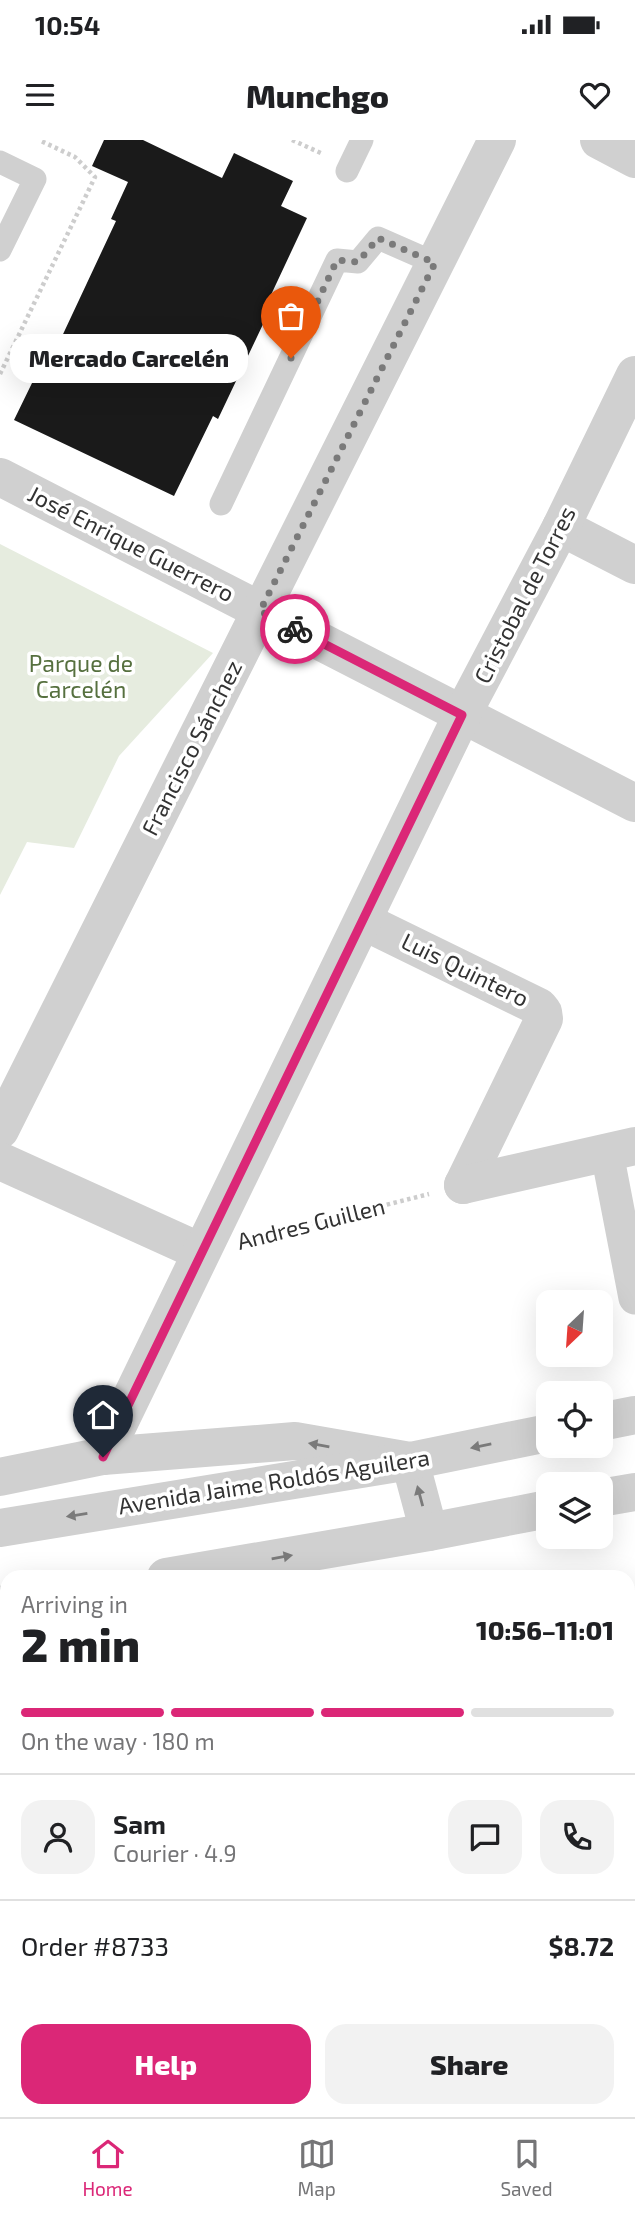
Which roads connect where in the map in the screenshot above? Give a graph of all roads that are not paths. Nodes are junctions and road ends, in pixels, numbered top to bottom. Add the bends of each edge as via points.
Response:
1 (362, 140) edge
2 (599, 140) edge
3 (493, 141) edge
4 (635, 159) edge
5 (0, 162) edge
6 (347, 171) dead end
7 (0, 250) edge
8 (435, 263) junction
9 (635, 375) edge
10 (0, 477) edge
11 (221, 504) dead end
12 (561, 527) junction
13 (635, 565) edge
14 (260, 611) junction
15 (462, 715) junction
16 (635, 803) edge
17 (363, 920) junction
18 (0, 1130) edge
19 (621, 1149) edge
20 (0, 1161) edge
21 (201, 1252) junction
22 (635, 1298) edge
23 (635, 1415) edge
24 (613, 1419) edge
25 (536, 1435) edge
26 (103, 1457) junction
27 (410, 1461) junction
28 (0, 1477) edge
29 (635, 1492) edge
30 (613, 1496) edge
31 (536, 1511) edge
32 (0, 1528) edge
33 (429, 1532) junction
34 (207, 1570) edge

1 - 6 lane
2 - 4 street
3 - 8 street, Francisco Sánchez
5 - 7 lane via 35,179
8 - 11 lane via 378,238 358,262 337,260
8 - 14 street, Francisco Sánchez
9 - 12 street, Cristobal de Torres
10 - 14 street, José Enrique Guerrero
12 - 13 street
12 - 15 street, Cristobal de Torres
14 - 15 street, José Enrique Guerrero
14 - 18 street, Francisco Sánchez
15 - 16 street, José Enrique Guerrero
15 - 17 street, Cristobal de Torres
17 - 19 street, Luis Quintero via 543,1012 544,1019 463,1185
17 - 21 street, Cristobal de Torres
19 - 22 street
20 - 21 street
21 - 26 street, Cristobal de Torres
23 - 24 street
25 -> 27 street, Avenida Jaime Roldós Aguilera
27 -> 26 street via 295,1441
26 - 28 street
27 -> 32 street, Avenida Jaime Roldós Aguilera
33 -> 27 street
29 - 30 street
31 - 33 street
34 -> 33 street

